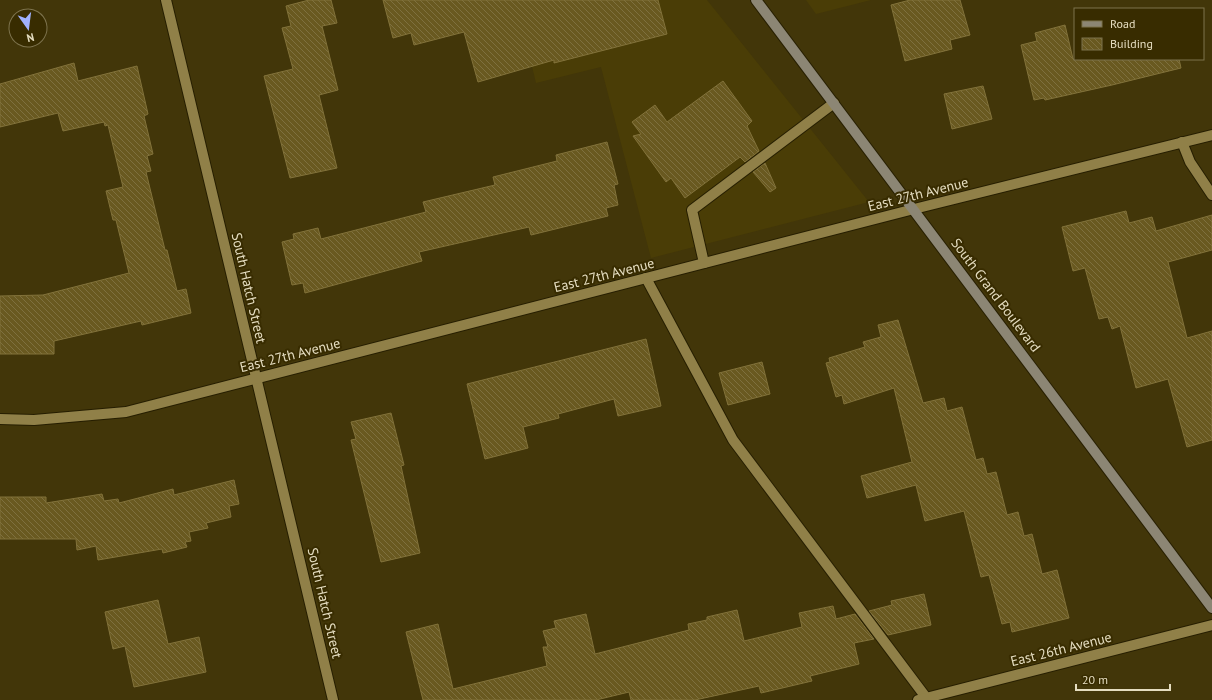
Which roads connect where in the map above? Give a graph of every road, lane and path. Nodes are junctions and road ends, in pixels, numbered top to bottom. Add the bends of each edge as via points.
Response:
1 (166, 0) edge
2 (756, 0) edge
3 (834, 103) junction
4 (1212, 135) edge
5 (1182, 142) junction
6 (1212, 195) edge
7 (914, 209) junction
8 (704, 263) junction
9 (646, 278) junction
10 (257, 378) junction
11 (0, 419) edge
12 (1212, 608) edge
13 (1212, 625) edge
14 (924, 699) edge
15 (333, 700) edge

1 - 10 street, South Hatch Street
2 - 3 main road, South Grand Boulevard
3 - 7 main road, South Grand Boulevard
3 - 8 street via 692,210
4 - 5 street, East 27th Avenue
5 - 6 street via 1190,162
5 - 7 street, East 27th Avenue
7 - 8 street, East 27th Avenue
7 - 12 main road, South Grand Boulevard
8 - 9 street, East 27th Avenue
9 - 10 street, East 27th Avenue
9 - 14 street via 733,440
10 - 11 street, East 27th Avenue via 126,412 34,420
10 - 15 street, South Hatch Street
13 - 14 street, East 26th Avenue

